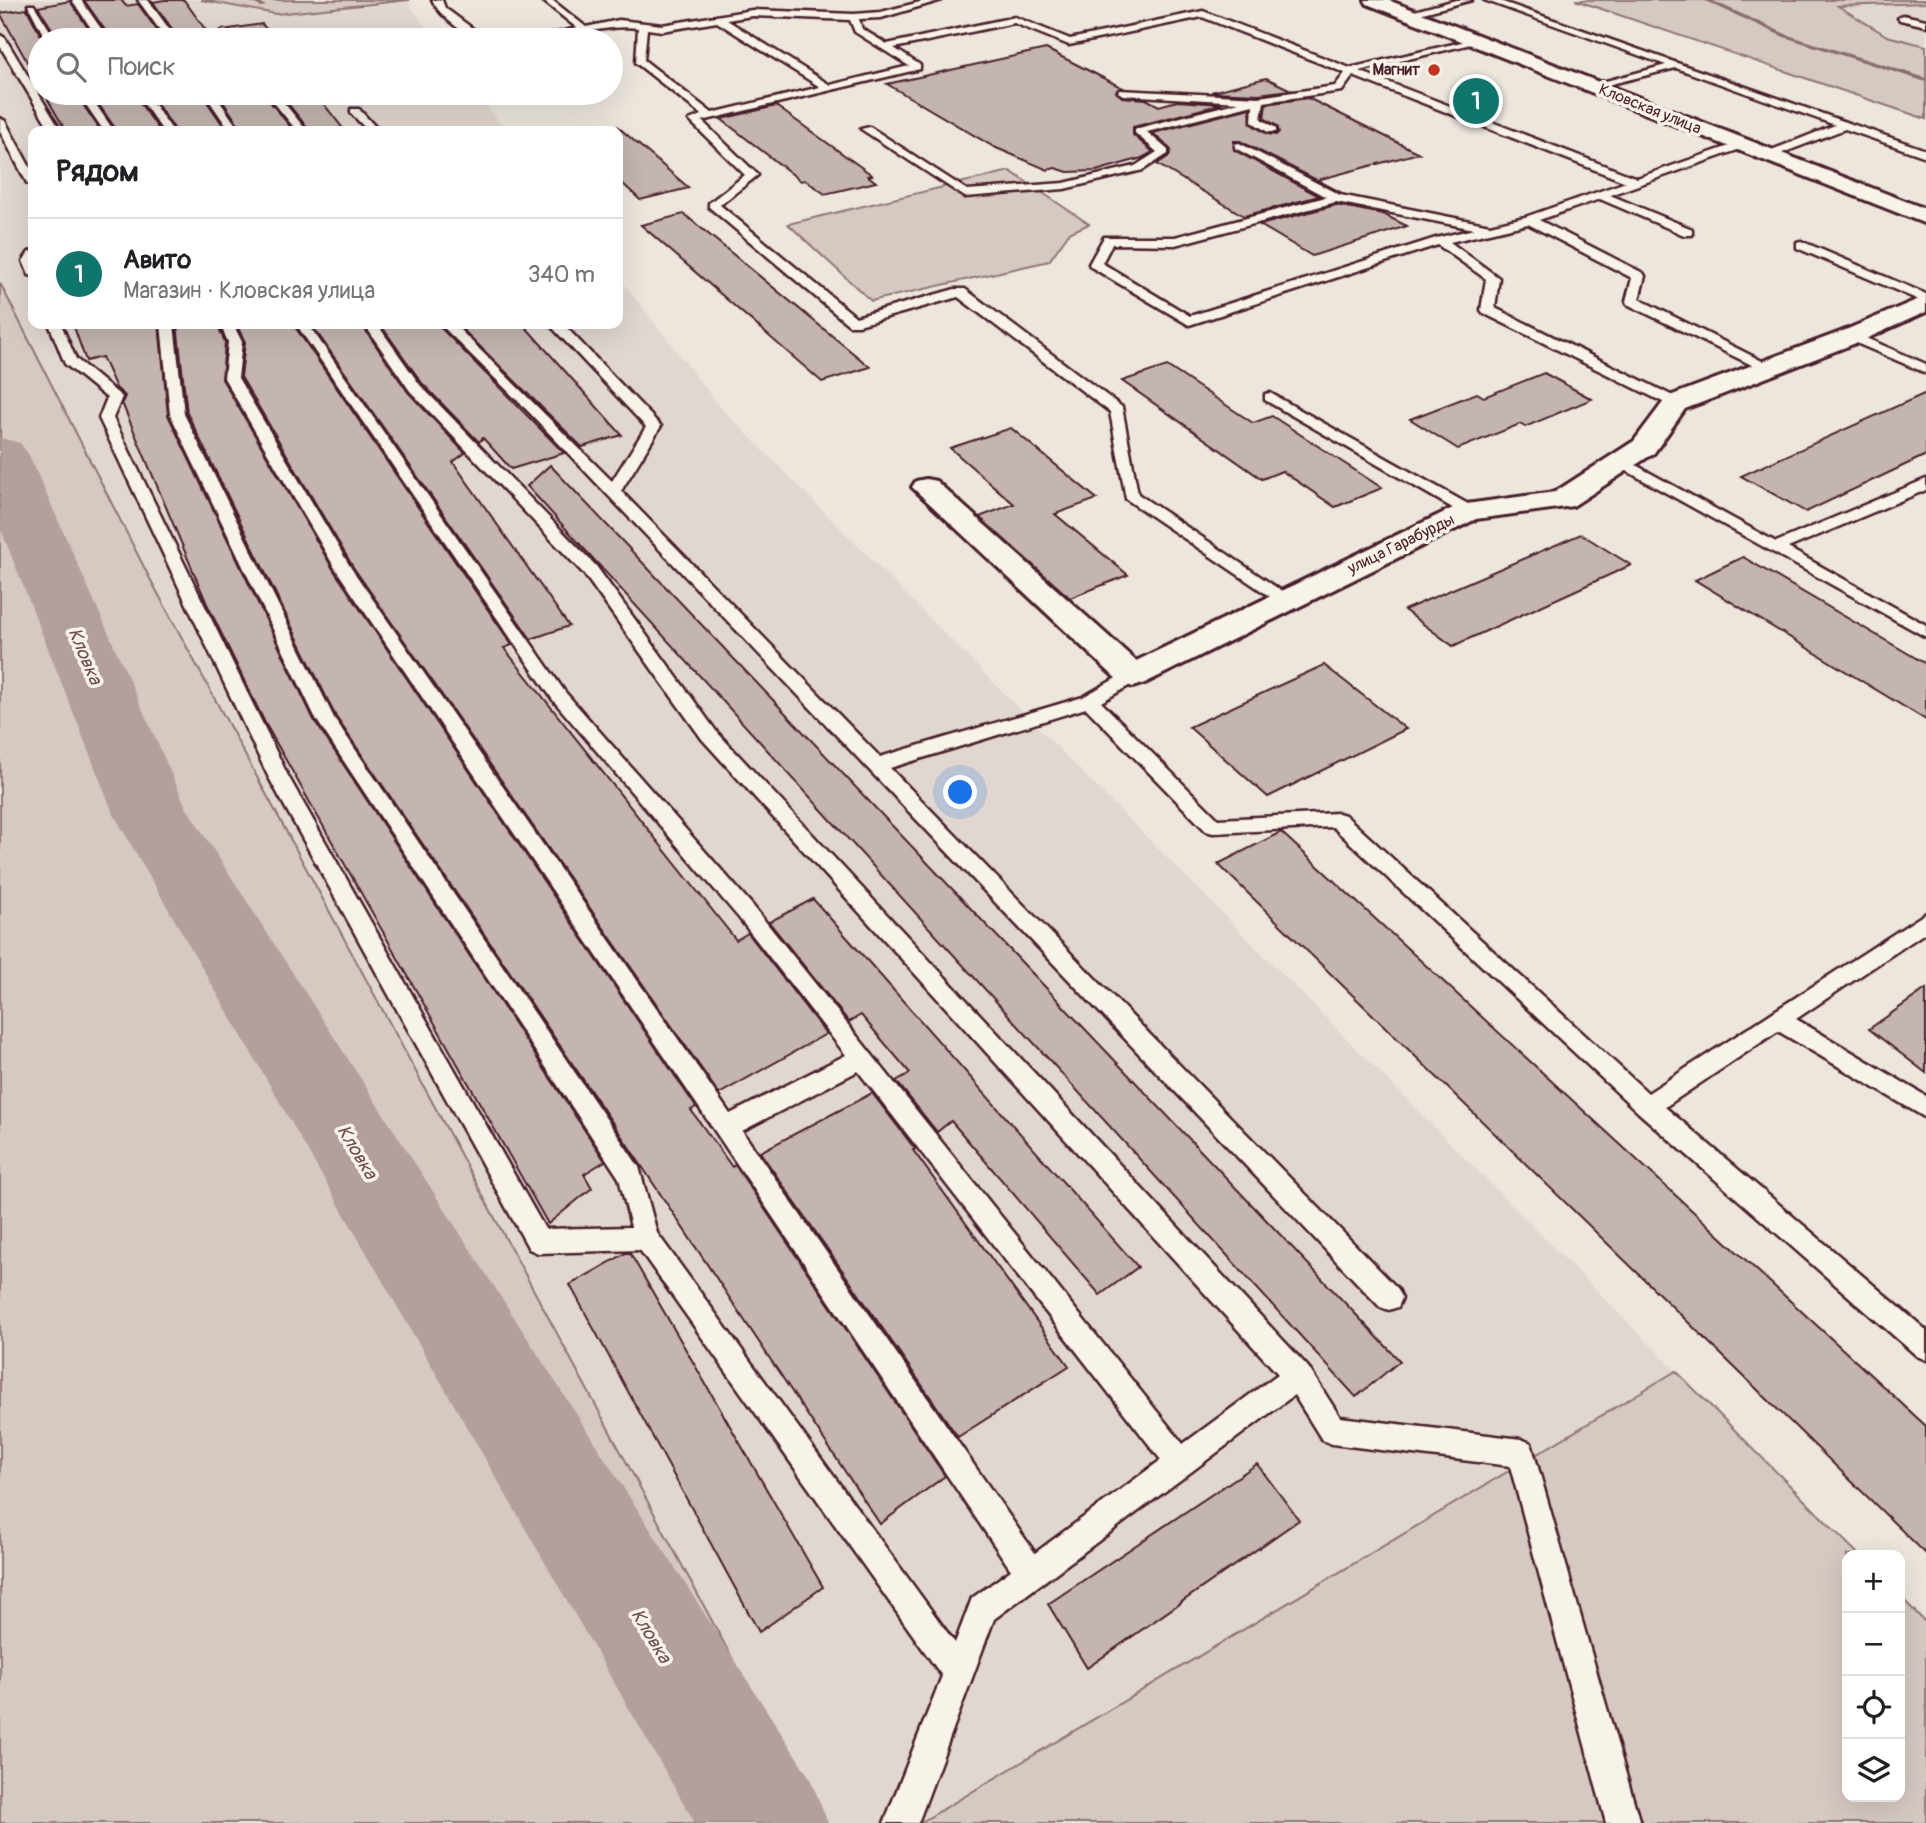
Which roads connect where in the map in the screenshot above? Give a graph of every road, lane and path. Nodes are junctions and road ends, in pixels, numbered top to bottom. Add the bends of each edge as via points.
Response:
1 (76, 0) edge
2 (143, 0) edge
3 (437, 0) edge
4 (546, 0) edge
5 (938, 0) edge
6 (1373, 0) edge
7 (1433, 0) edge
8 (1468, 0) edge
9 (1488, 0) edge
10 (1447, 5) junction
11 (31, 7) dead end
12 (1408, 13) junction
13 (854, 17) junction
14 (1903, 18) dead end
15 (718, 19) junction
16 (1926, 23) edge
17 (643, 26) junction
18 (44, 28) edge
19 (96, 28) edge
20 (163, 28) edge
21 (467, 28) edge
22 (582, 28) edge
23 (595, 28) edge
24 (0, 38) edge
25 (1476, 40) junction
26 (885, 47) junction
27 (1676, 65) junction
28 (1352, 70) junction
29 (28, 84) edge
30 (1595, 87) junction
31 (829, 88) junction
32 (1123, 92) dead end
33 (1259, 100) junction
34 (40, 105) edge
35 (91, 105) edge
36 (150, 105) edge
37 (217, 105) edge
38 (281, 105) edge
39 (355, 111) dead end
40 (710, 116) junction
41 (0, 121) edge
42 (1846, 125) junction
43 (53, 126) edge
44 (106, 126) edge
45 (164, 126) edge
46 (232, 126) edge
47 (298, 126) edge
48 (369, 126) edge
49 (866, 130) dead end
50 (1272, 130) dead end
51 (1742, 145) junction
52 (1239, 146) dead end
53 (1926, 154) edge
54 (1768, 155) junction
55 (28, 174) edge
56 (1636, 182) junction
57 (1600, 195) junction
58 (1336, 198) junction
59 (1926, 217) edge
60 (1529, 220) junction
61 (1490, 229) junction
62 (1688, 232) dead end
63 (1440, 241) junction
64 (1801, 245) dead end
65 (1926, 301) edge
66 (57, 329) edge
67 (168, 329) edge
68 (228, 329) edge
69 (305, 329) edge
70 (374, 329) edge
71 (452, 329) edge
72 (561, 329) edge
73 (1852, 336) junction
74 (1767, 367) junction
75 (1926, 369) edge
76 (1270, 397) dead end
77 (1675, 403) junction
78 (1621, 462) junction
79 (1926, 484) edge
80 (926, 487) dead end
81 (613, 491) junction
82 (1469, 511) junction
83 (1774, 548) junction
84 (1287, 600) junction
85 (1926, 632) edge
86 (1133, 676) junction
87 (1089, 701) junction
88 (876, 765) junction
89 (1926, 921) edge
90 (1777, 1019) junction
91 (862, 1058) junction
92 (1647, 1106) junction
93 (1926, 1108) edge
94 (726, 1128) junction
95 (646, 1238) junction
96 (1389, 1298) dead end
97 (1926, 1348) edge
98 (1298, 1376) junction
99 (1181, 1462) junction
100 (1031, 1573) junction
101 (957, 1675) junction
102 (901, 1823) edge
103 (1623, 1823) edge

1 - 19 lane
2 - 20 lane
3 - 21 lane via 441,9
4 - 22 lane
5 - 13 lane
6 - 12 street, Кловская улица
7 - 10 lane
8 - 10 lane
9 - 27 lane
10 - 12 lane
11 - 18 lane
12 - 25 street, Кловская улица
13 - 15 lane via 752,13
13 - 26 lane via 858,30
14 - 16 lane
15 - 17 lane via 663,28
15 - 31 lane
17 - 23 lane via 619,23
17 - 40 lane via 639,61
24 - 29 lane
25 - 28 lane
25 - 30 street, Кловская улица
26 - 28 lane via 1015,20 1069,42 1203,14
26 - 31 lane via 917,68
27 - 30 lane
27 - 42 lane
28 - 33 lane via 1338,89
28 - 56 lane
30 - 51 street, Кловская улица
31 - 40 lane
32 - 33 lane
33 - 49 lane via 1139,131 1164,152 1139,168 1064,186 965,194
33 - 50 lane via 1256,120
34 - 43 lane
35 - 44 lane
36 - 45 lane
37 - 46 lane
38 - 47 lane
39 - 48 lane
40 - 84 lane via 694,120 752,175 713,205 733,222 854,322 960,292 1117,410 1131,496
41 - 55 lane
42 - 53 lane
42 - 54 lane
51 - 54 street, Кловская улица
51 - 56 lane
52 - 58 lane
54 - 59 street, Кловская улица
56 - 57 lane
57 - 60 lane
57 - 62 lane
58 - 61 lane
58 - 63 lane via 1175,241 1108,240 1096,264 1189,321
60 - 61 lane
60 - 74 lane via 1639,276 1632,301
61 - 63 lane
63 - 77 lane via 1493,278 1488,310
64 - 65 lane
65 - 73 street
66 - 95 lane via 71,361 115,397 106,418 278,776 538,1241
67 - 95 lane via 177,414 325,719 630,1175
68 - 94 lane via 235,342 231,378 343,568
69 - 91 lane via 559,696 746,912
70 - 98 lane via 415,388 590,570 709,735
71 - 81 lane
72 - 81 lane via 654,426
73 - 74 street
73 - 75 lane
74 - 77 street
76 - 82 lane
77 - 78 street, улица Гарабурды via 1644,447
78 - 82 street, улица Гарабурды via 1563,500
78 - 83 lane
79 - 83 lane
80 - 86 street
81 - 88 lane
82 - 84 street, улица Гарабурды
83 - 85 lane
84 - 86 street, улица Гарабурды
86 - 87 lane
87 - 88 lane
87 - 92 lane via 1213,826 1338,820
88 - 96 lane
89 - 90 lane
90 - 92 lane
90 - 93 lane
91 - 94 lane
91 - 99 lane
92 - 97 lane
94 - 100 lane
95 - 101 lane
98 - 99 lane
98 - 103 lane via 1332,1430 1521,1453
99 - 100 lane
100 - 101 lane via 983,1609
101 - 102 lane

